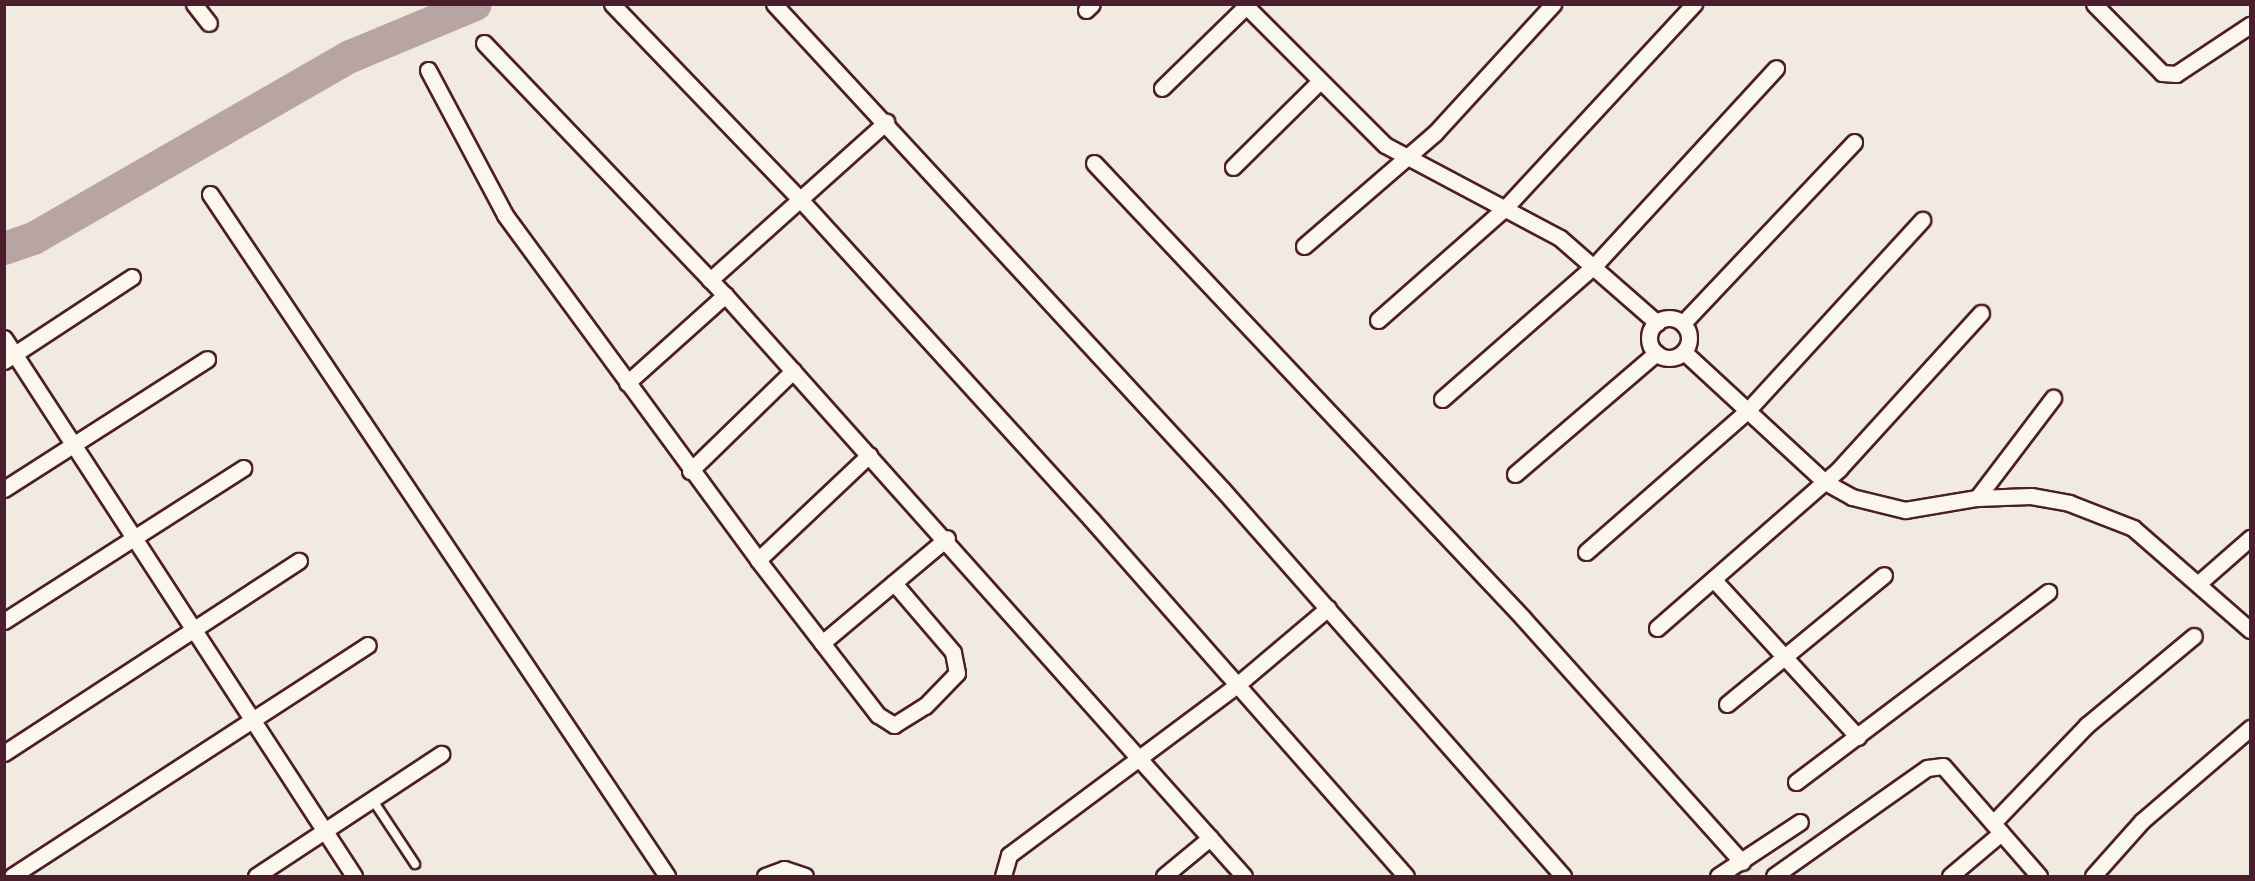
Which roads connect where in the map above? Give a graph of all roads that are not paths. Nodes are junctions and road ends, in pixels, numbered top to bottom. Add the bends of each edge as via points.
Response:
1 (194, 4) edge
2 (612, 4) edge
3 (774, 4) edge
4 (1553, 4) edge
5 (1694, 4) edge
6 (2094, 4) edge
7 (1245, 5) edge
8 (209, 23) dead end
9 (2250, 25) edge
10 (484, 43) dead end
11 (1776, 68) dead end
12 (428, 70) dead end
13 (1319, 82) junction
14 (1162, 88) dead end
15 (886, 122) junction
16 (1854, 142) dead end
17 (1405, 159) junction
18 (1094, 163) dead end
19 (1233, 167) dead end
20 (210, 194) dead end
21 (798, 197) junction
22 (1506, 207) junction
23 (1922, 220) dead end
24 (1304, 246) dead end
25 (1596, 264) junction
26 (132, 277) dead end
27 (710, 280) junction
28 (725, 295) junction
29 (1981, 313) dead end
30 (1378, 320) dead end
31 (1657, 323) junction
32 (1683, 323) junction
33 (4, 338) edge
34 (1656, 352) junction
35 (1684, 352) junction
36 (10, 358) edge
37 (207, 358) dead end
38 (793, 371) junction
39 (627, 383) junction
40 (1442, 399) dead end
41 (2053, 399) dead end
42 (1748, 410) junction
43 (73, 444) junction
44 (869, 455) junction
45 (243, 468) dead end
46 (690, 471) junction
47 (1515, 474) dead end
48 (1825, 482) junction
49 (4, 489) edge
50 (1977, 498) junction
51 (133, 537) junction
52 (947, 538) junction
53 (2250, 538) edge
54 (1586, 552) dead end
55 (758, 560) junction
56 (299, 561) dead end
57 (1884, 575) dead end
58 (1714, 580) junction
59 (2200, 582) junction
60 (894, 583) junction
61 (2048, 592) dead end
62 (1328, 608) junction
63 (4, 621) edge
64 (1657, 628) dead end
65 (194, 630) junction
66 (2250, 630) edge
67 (2194, 636) dead end
68 (822, 643) junction
69 (368, 645) dead end
70 (1786, 658) junction
71 (1236, 685) junction
72 (1727, 704) dead end
73 (251, 719) junction
74 (2250, 728) edge
75 (1858, 737) junction
76 (4, 753) edge
77 (441, 754) dead end
78 (1140, 759) junction
79 (1796, 782) dead end
80 (372, 799) junction
81 (1800, 822) dead end
82 (1997, 828) junction
83 (325, 831) junction
84 (1210, 838) junction
85 (1742, 862) junction
86 (415, 864) dead end
87 (12, 876) edge
88 (256, 876) edge
89 (354, 876) edge
90 (668, 876) edge
91 (765, 876) edge
92 (805, 876) edge
93 (1003, 876) edge
94 (1164, 876) edge
95 (1244, 876) edge
96 (1406, 876) edge
97 (1563, 876) edge
98 (1718, 876) edge
99 (1774, 876) edge
100 (1950, 876) edge
101 (2039, 876) edge
102 (2093, 876) edge

1 - 8 street
2 - 21 street
3 - 15 street
4 - 17 street
5 - 22 street
6 - 9 street via 2162,73 2176,74
7 - 13 street
7 - 14 street
10 - 27 street
11 - 25 street
12 - 39 street via 505,215
13 - 17 street
13 - 19 street
15 - 21 street
15 - 62 street
16 - 32 street
17 - 22 street
17 - 24 street
18 - 85 street via 1523,618
20 - 90 street
21 - 27 street
21 - 71 street
22 - 25 street
22 - 30 street
23 - 42 street
25 - 31 street
25 - 40 street
26 - 36 street
27 - 28 street
28 - 38 street
28 - 39 street
29 - 48 street
31 - 32 street via 1670,318
31 - 34 street via 1649,338
32 - 35 street via 1689,337
33 - 36 street
34 - 35 street via 1670,358
34 - 47 street
35 - 42 street
36 - 43 street
37 - 43 street
38 - 44 street
38 - 46 street
39 - 46 street
41 - 50 street
42 - 48 street
42 - 54 street
43 - 49 street
43 - 51 street
44 - 52 street
44 - 55 street
45 - 51 street
46 - 55 street
48 - 50 street via 1880,507 1905,510
48 - 58 street
50 - 59 street via 2031,496 2103,514 2133,528
51 - 63 street
51 - 65 street
52 - 60 street
52 - 78 street
53 - 59 street
55 - 68 street
56 - 65 street
57 - 70 street
58 - 64 street
58 - 70 street
59 - 66 street
60 - 68 street
60 - 68 street via 956,663 952,683 925,706 899,724 885,721
61 - 75 street
62 - 71 street
62 - 97 street
65 - 73 street
65 - 76 street
67 - 82 street via 2086,725
69 - 73 street
70 - 72 street
70 - 75 street
71 - 78 street
71 - 96 street
73 - 83 street
73 - 87 street
74 - 102 street via 2142,820
75 - 79 street
77 - 80 street
78 - 84 street
78 - 93 street via 1009,855
80 - 83 street
80 - 86 lane
81 - 85 street
82 - 99 street via 1955,775 1943,766 1927,768
82 - 100 street
82 - 101 street
83 - 88 street
83 - 89 street
84 - 94 street
84 - 95 street
85 - 98 street
91 - 92 street via 784,868

